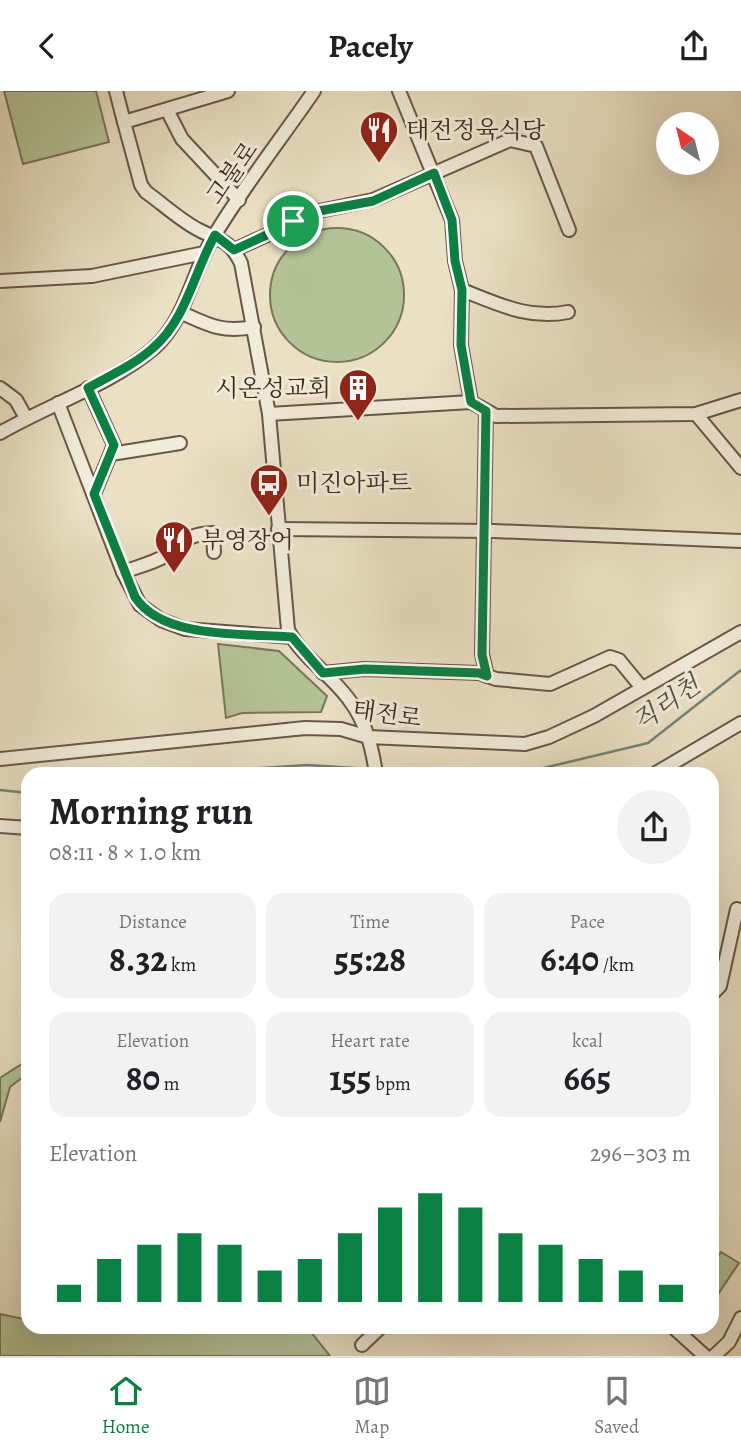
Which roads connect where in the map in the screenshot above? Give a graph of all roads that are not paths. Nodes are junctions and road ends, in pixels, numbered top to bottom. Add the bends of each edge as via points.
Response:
1 (116, 91) edge
2 (228, 91) edge
3 (314, 91) edge
4 (399, 91) edge
5 (167, 110) junction
6 (124, 122) junction
7 (434, 173) junction
8 (239, 200) junction
9 (569, 230) dead end
10 (215, 235) junction
11 (234, 250) junction
12 (204, 253) junction
13 (0, 281) edge
14 (462, 290) junction
15 (180, 312) junction
16 (568, 312) dead end
17 (254, 327) junction
18 (0, 388) edge
19 (88, 388) junction
20 (741, 400) edge
21 (471, 402) junction
22 (58, 403) junction
23 (486, 411) junction
24 (268, 414) junction
25 (696, 414) junction
26 (26, 418) junction
27 (0, 433) edge
28 (180, 443) dead end
29 (111, 454) junction
30 (741, 468) edge
31 (94, 494) junction
32 (278, 529) junction
33 (483, 531) junction
34 (741, 541) edge
35 (214, 552) dead end
36 (123, 572) junction
37 (741, 632) edge
38 (292, 637) junction
39 (323, 673) junction
40 (487, 676) junction
41 (642, 688) junction
42 (741, 723) edge
43 (370, 740) junction
44 (0, 759) edge
45 (375, 767) edge
46 (666, 767) edge
47 (0, 826) edge
48 (21, 828) edge
49 (737, 909) dead end
50 (719, 987) edge
51 (741, 1318) edge
52 (374, 1334) edge
53 (681, 1334) edge
54 (362, 1345) dead end
55 (705, 1356) edge
56 (714, 1356) edge

1 - 6 street
2 - 5 street
3 - 8 street, 고불로
4 - 7 street
5 - 6 street
5 - 8 street via 182,139
6 - 10 street via 146,192 200,231
7 - 9 street via 510,140 536,146
7 - 11 street via 373,201 319,211
7 - 14 street via 452,220
8 - 10 street, 고불로
10 - 11 street
10 - 12 street, 고불로
11 - 17 street via 244,274
12 - 13 street via 92,276
12 - 15 street, 고불로
14 - 16 street via 522,313 544,317
14 - 21 street via 461,345
15 - 17 street via 219,329
15 - 19 street, 고불로 via 152,349
17 - 24 street
18 - 26 street via 16,400
19 - 22 street, 고불로
19 - 29 street via 112,437
20 - 25 street
21 - 23 street
21 - 24 street
22 - 26 street, 고불로
22 - 31 street
23 - 25 street via 496,416
23 - 33 street
24 - 32 street
25 - 30 street
26 - 27 street, 고불로
28 - 29 street
29 - 31 street
31 - 36 street
32 - 33 street
32 - 38 street via 285,617
33 - 34 street
33 - 40 street via 482,655
35 - 36 street via 213,533 197,533 158,559
36 - 38 street via 140,605 172,625
37 - 41 street, 태전로
38 - 39 street
39 - 40 street via 365,669
39 - 43 street via 350,701
40 - 41 street via 550,684 610,657 619,660
41 - 43 street, 태전로 via 575,726 525,744
42 - 46 street
43 - 44 street, 태전로 via 341,729 305,728
43 - 45 street
47 - 48 street
49 - 50 street
51 - 56 street via 729,1342
52 - 54 street
53 - 55 street

